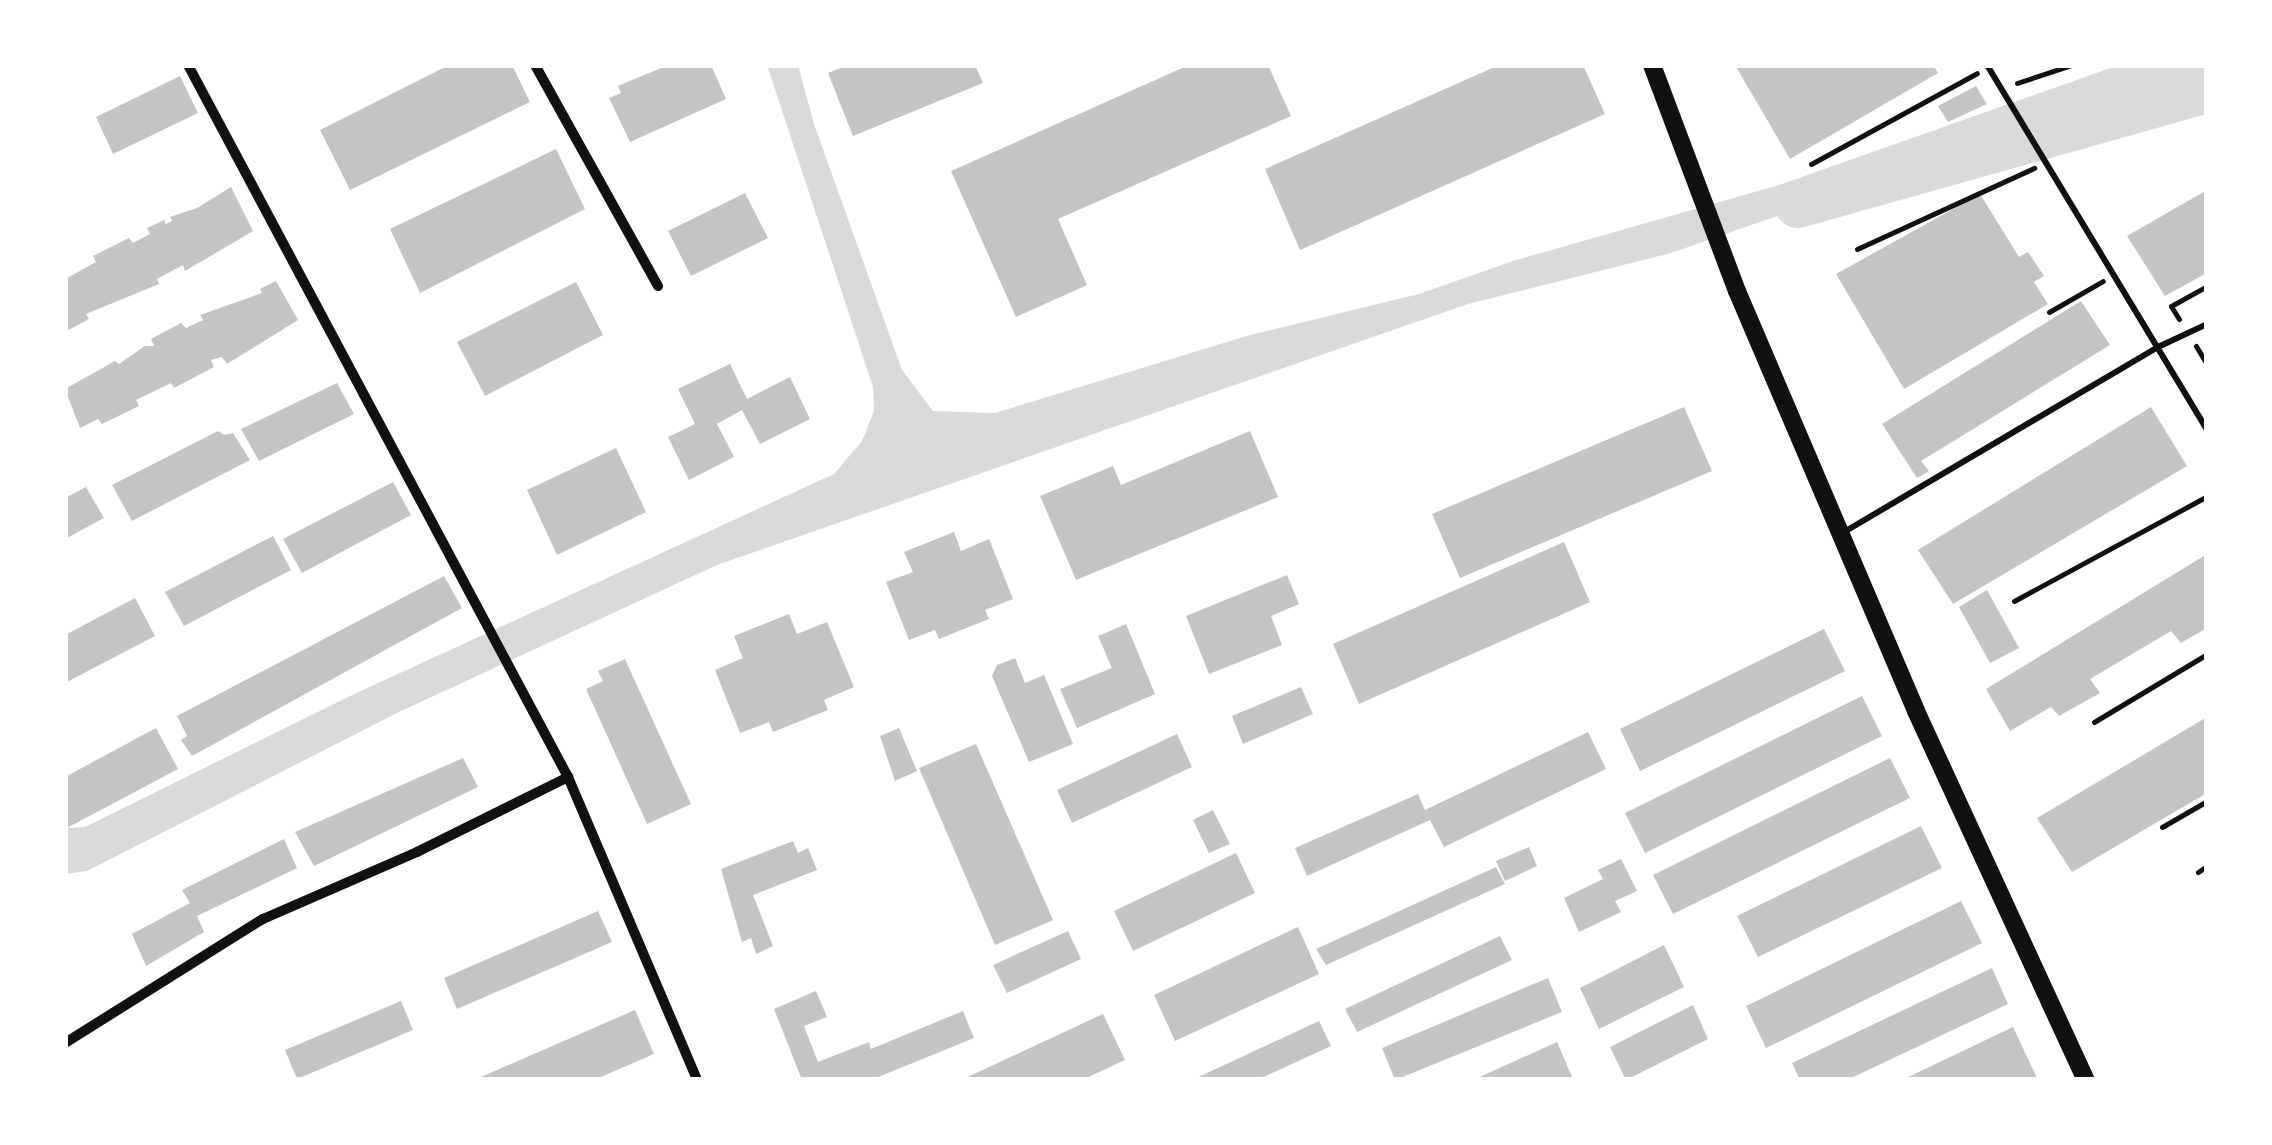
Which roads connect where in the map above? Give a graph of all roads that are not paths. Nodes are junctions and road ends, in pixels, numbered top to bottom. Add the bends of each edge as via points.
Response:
1 (188, 65) edge
2 (535, 65) edge
3 (1652, 65) edge
4 (1988, 66) edge
5 (658, 286) dead end
6 (2207, 324) edge
7 (2158, 348) junction
8 (2207, 430) edge
9 (1841, 534) junction
10 (568, 777) junction
11 (65, 1043) edge
12 (697, 1080) edge
13 (2086, 1080) edge

1 - 10 street
2 - 5 street
3 - 9 street via 1737,291
4 - 7 lane
6 - 7 lane
7 - 8 lane
7 - 9 lane
9 - 13 street
10 - 11 street via 263,919
10 - 12 street

